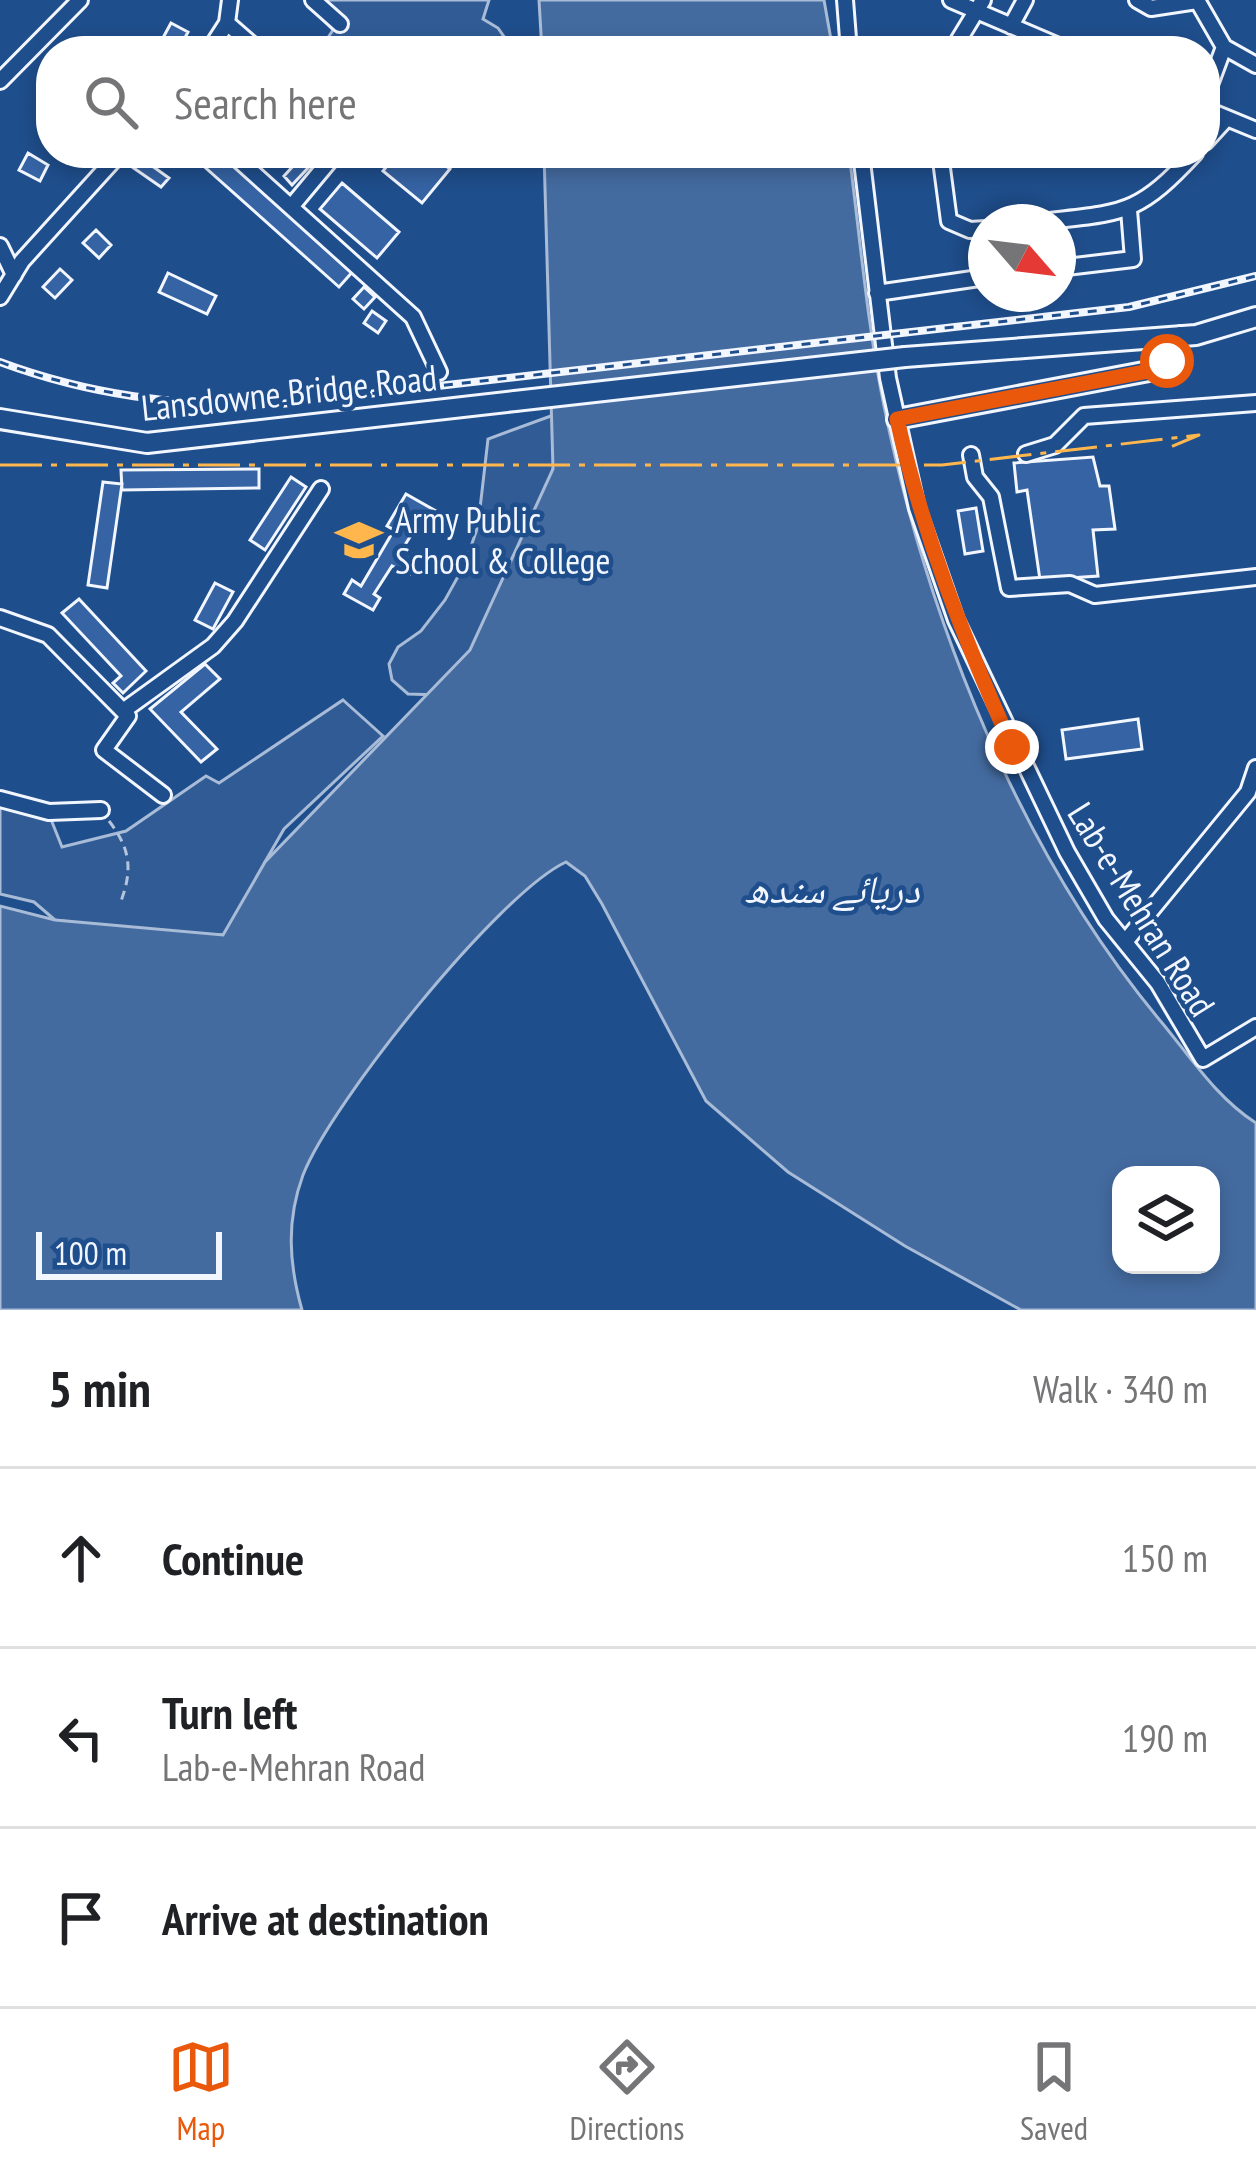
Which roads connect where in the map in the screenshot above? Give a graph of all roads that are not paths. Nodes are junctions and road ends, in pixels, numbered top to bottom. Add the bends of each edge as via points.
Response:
1 (80, 0) edge
2 (230, 0) edge
3 (313, 0) edge
4 (845, 0) edge
5 (951, 0) edge
6 (1025, 0) edge
7 (1137, 0) edge
8 (1197, 0) edge
9 (980, 6) edge
10 (227, 23) junction
11 (340, 24) dead end
12 (1011, 26) junction
13 (44, 36) edge
14 (219, 36) edge
15 (242, 36) edge
16 (848, 36) edge
17 (961, 36) edge
18 (1035, 36) edge
19 (1218, 36) edge
20 (1220, 40) edge
21 (36, 45) edge
22 (1224, 47) junction
23 (1220, 58) edge
24 (1256, 65) edge
25 (0, 81) edge
26 (1256, 112) edge
27 (1220, 115) edge
28 (1227, 118) junction
29 (1220, 126) edge
30 (1252, 129) edge
31 (107, 168) edge
32 (248, 168) edge
33 (324, 168) edge
34 (863, 168) edge
35 (942, 168) edge
36 (1181, 168) edge
37 (291, 207) junction
38 (1129, 210) junction
39 (1076, 217) edge
40 (968, 229) edge
41 (0, 246) edge
42 (1076, 266) edge
43 (14, 275) junction
44 (968, 280) edge
45 (877, 293) junction
46 (0, 297) edge
47 (1256, 317) edge
48 (1179, 336) junction
49 (439, 371) dead end
50 (1256, 404) edge
51 (0, 419) edge
52 (897, 419) junction
53 (1026, 454) dead end
54 (971, 455) dead end
55 (321, 489) dead end
56 (1256, 577) edge
57 (0, 618) edge
58 (122, 711) junction
59 (1256, 768) edge
60 (1252, 794) edge
61 (163, 795) dead end
62 (0, 799) edge
63 (101, 809) road end
64 (1125, 942) junction
65 (1256, 1027) edge

1 - 13 street
2 - 10 street
3 - 11 street
4 - 16 street
5 - 9 street
6 - 12 street
7 - 8 street via 1151,8
8 - 19 street
9 - 12 street
9 - 17 street
10 - 14 street
10 - 15 street
12 - 18 street
20 - 22 street
21 - 25 street
22 - 23 street
22 - 24 street
26 - 30 street
27 - 28 street
28 - 29 street
28 - 30 street
31 - 43 street
32 - 37 street
33 - 37 street
34 - 45 street, Lab-e-Mehran Road
35 - 40 street via 949,221
36 - 38 street
37 - 49 street via 413,317
38 - 39 street
38 - 42 street via 1133,259
41 - 43 street
43 - 46 street
44 - 45 street
45 - 52 street, Lab-e-Mehran Road
47 - 48 main road, Lansdowne Bridge Road
48 - 51 main road, Lansdowne Bridge Road, bridge via 905,357 147,443
48 - 52 main road via 1167,361 1149,371
50 - 53 street via 1084,416 1055,446
52 - 64 street, Lab-e-Mehran Road via 956,620 1023,768
54 - 56 street via 991,497 1009,588 1070,584 1095,595
55 - 58 street via 224,634
57 - 58 street via 48,634
58 - 61 street via 126,724 104,750
59 - 60 street
60 - 64 street
62 - 63 street via 49,812
64 - 65 street, Lab-e-Mehran Road via 1203,1059

